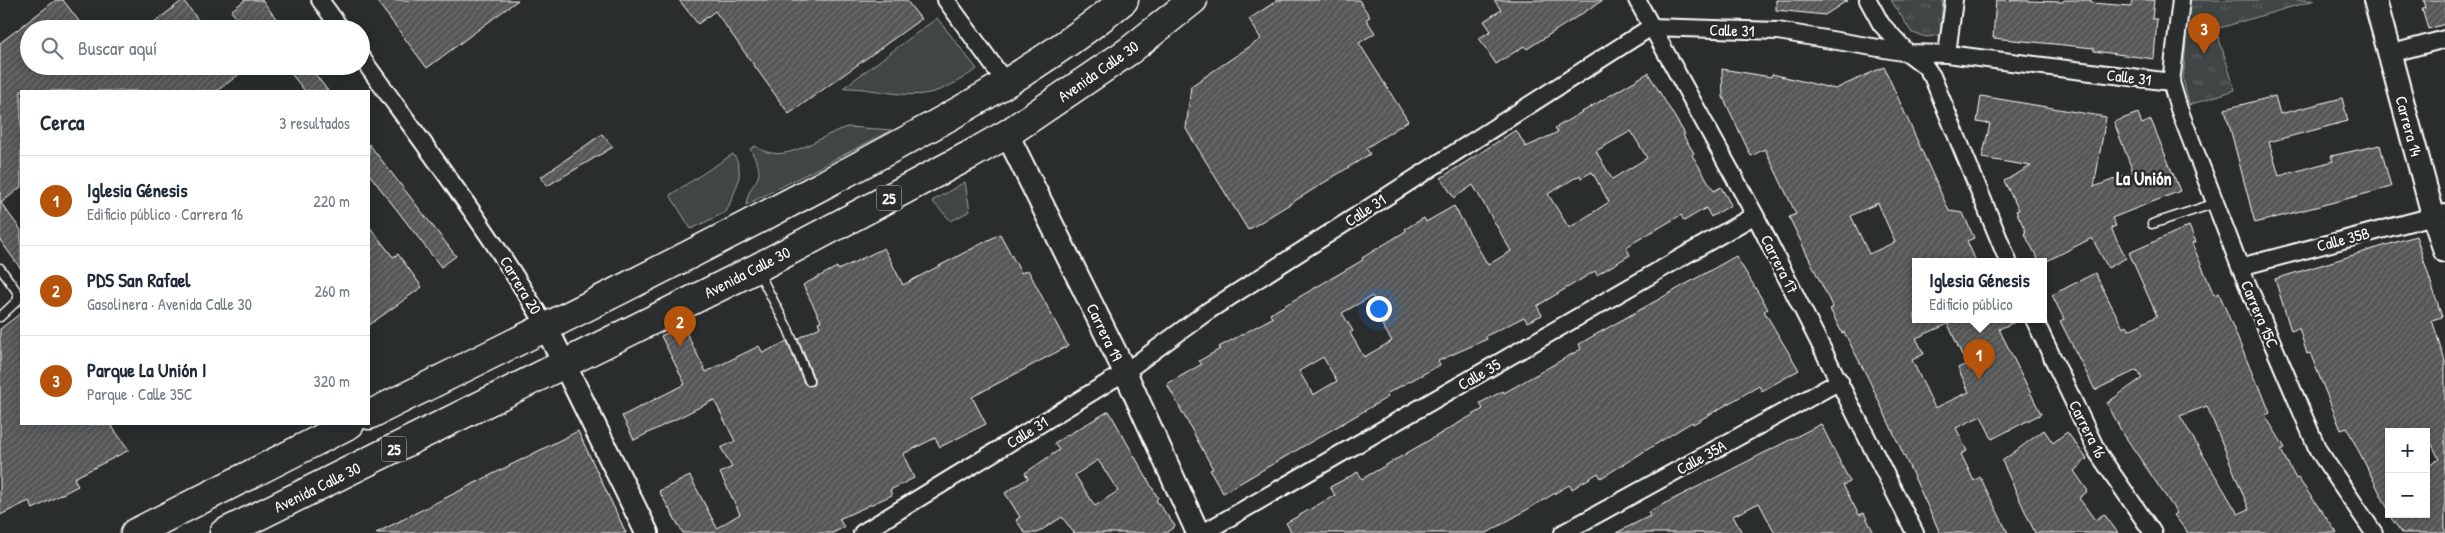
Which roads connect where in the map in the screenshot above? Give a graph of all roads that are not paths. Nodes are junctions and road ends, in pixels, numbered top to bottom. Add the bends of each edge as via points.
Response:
1 (320, 0) edge
2 (946, 0) edge
3 (1124, 0) edge
4 (1193, 0) edge
5 (1638, 0) edge
6 (1868, 0) edge
7 (1954, 0) edge
8 (2181, 0) edge
9 (2375, 0) edge
10 (334, 20) edge
11 (1650, 27) junction
12 (2445, 39) edge
13 (1908, 54) junction
14 (1947, 54) junction
15 (2389, 54) junction
16 (370, 69) edge
17 (2171, 82) junction
18 (1006, 83) junction
19 (1006, 134) junction
20 (2216, 203) junction
21 (2439, 214) edge
22 (1755, 215) junction
23 (2152, 224) dead end
24 (2445, 251) edge
25 (2007, 258) edge
26 (2240, 267) junction
27 (0, 268) edge
28 (757, 268) junction
29 (0, 317) edge
30 (2036, 323) edge
31 (546, 327) junction
32 (565, 365) junction
33 (1125, 372) junction
34 (810, 381) dead end
35 (1840, 381) junction
36 (370, 415) edge
37 (348, 425) edge
38 (135, 533) edge
39 (224, 533) edge
40 (647, 533) edge
41 (862, 533) edge
42 (1198, 533) edge
43 (1203, 533) edge
44 (1563, 533) edge
45 (1915, 533) edge
46 (2153, 533) edge
47 (2374, 533) edge

1 - 10 street
2 - 18 street
3 - 18 highway
4 - 19 highway, Avenida Calle 30 / 25 via 1129,51
5 - 11 street, Carrera 17
6 - 13 street via 1881,24
7 - 14 street
8 - 17 street
9 - 15 street, Carrera 14
11 - 13 street, Calle 31 via 1778,31
11 - 22 street, Carrera 17
11 - 33 street, Calle 31 via 1208,311
12 - 15 street
13 - 14 street, Calle 31
13 - 25 street via 1919,60 1932,76
14 - 17 street, Calle 31
15 - 21 street, Carrera 14
16 - 31 street, Carrera 20 via 487,230
17 - 20 street, Carrera 15C
18 - 31 highway via 742,229
19 - 28 highway, Avenida Calle 30 / 25
19 - 33 street, Carrera 19
20 - 23 lane
20 - 26 street, Carrera 15C
21 - 24 street, Carrera 14
21 - 26 street, Calle 35B
22 - 35 street, Carrera 17
22 - 43 street, Calle 35
26 - 47 street, Carrera 15C via 2318,450
27 - 29 lane via 18,293 14,306
28 - 32 highway, Avenida Calle 30 / 25
28 - 34 lane
30 - 46 street, Carrera 16 via 2098,453
31 - 32 street, Carrera 20
31 - 36 highway
32 - 39 highway, Avenida Calle 30 / 25
32 - 40 street, Carrera 20
33 - 41 street, Calle 31
33 - 42 street, Carrera 19
35 - 44 street, Calle 35A
35 - 45 street, Carrera 17
37 - 38 highway

